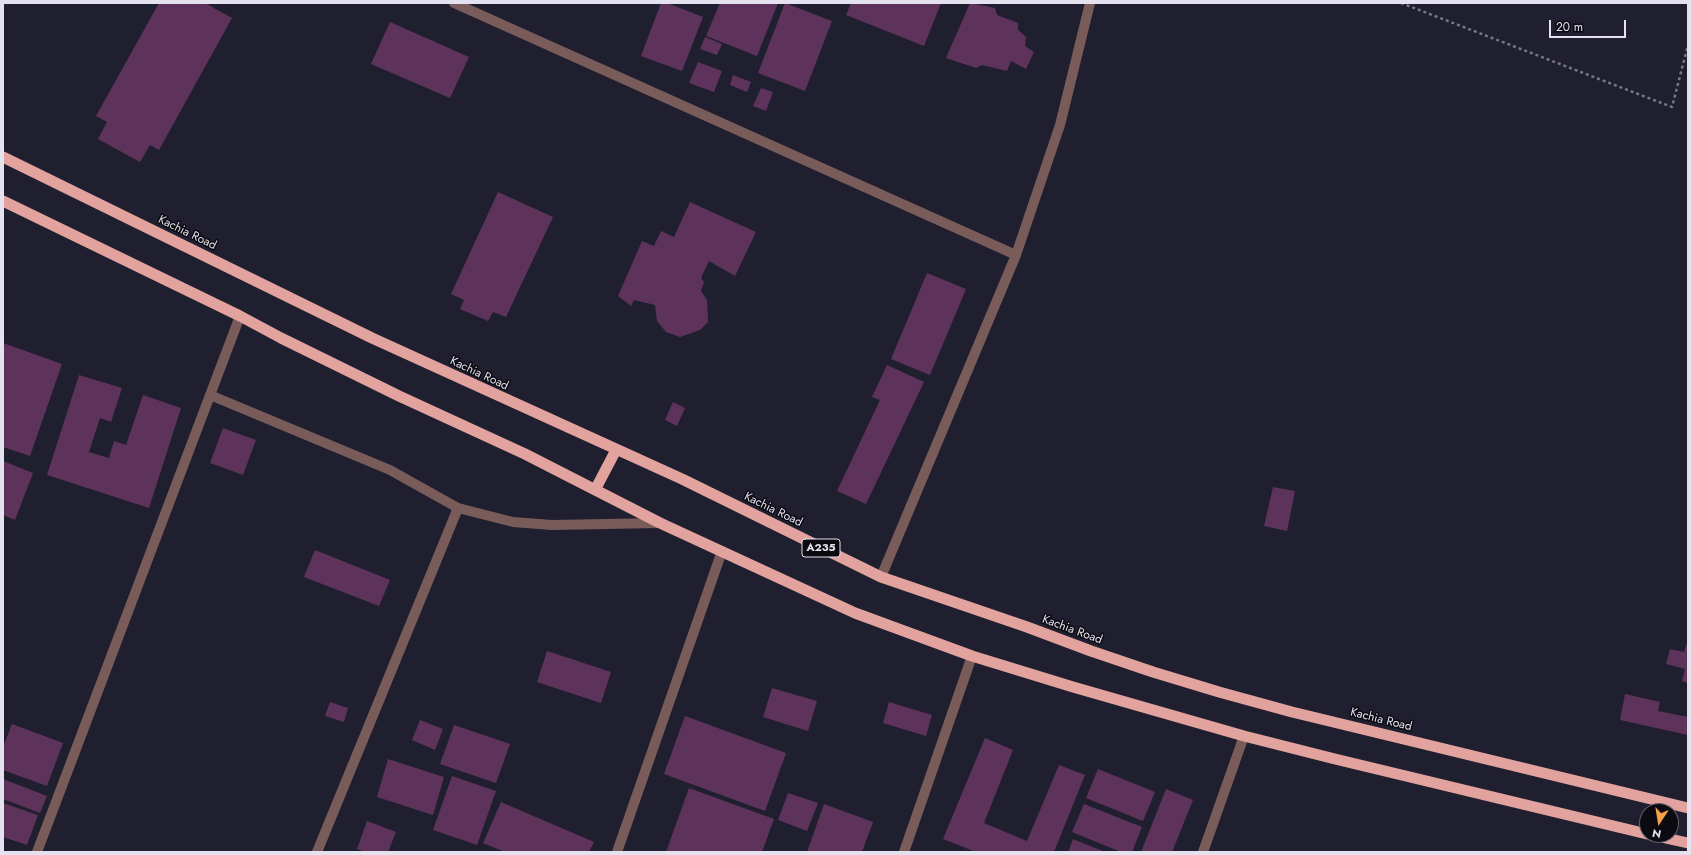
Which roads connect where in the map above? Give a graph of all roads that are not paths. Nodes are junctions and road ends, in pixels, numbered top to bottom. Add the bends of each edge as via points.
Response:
1 (454, 3) edge
2 (1090, 3) edge
3 (3, 158) edge
4 (3, 201) edge
5 (1016, 255) junction
6 (240, 316) junction
7 (210, 395) junction
8 (616, 450) junction
9 (595, 490) junction
10 (458, 508) junction
11 (660, 523) junction
12 (722, 551) junction
13 (880, 577) junction
14 (972, 656) junction
15 (1244, 736) junction
16 (1688, 808) edge
17 (1639, 832) edge
18 (37, 852) edge
19 (317, 852) edge
20 (617, 852) edge
21 (904, 852) edge
22 (1202, 852) edge

1 - 5 street
2 - 5 street via 1060,126
3 - 8 highway, Kachia Road / A235 via 372,338
4 - 6 highway
5 - 13 street
6 - 7 street
6 - 9 highway via 288,342 525,454
7 - 10 street via 390,470
7 - 18 street
8 - 9 highway
8 - 13 highway, Kachia Road / A235 via 682,479
9 - 11 highway
10 - 11 street via 521,523
10 - 19 street
11 - 12 highway
12 - 14 highway via 855,613
12 - 20 street
13 - 16 highway, Kachia Road / A235 via 1098,654 1219,692
14 - 15 highway
14 - 21 street
15 - 17 highway
15 - 22 street

